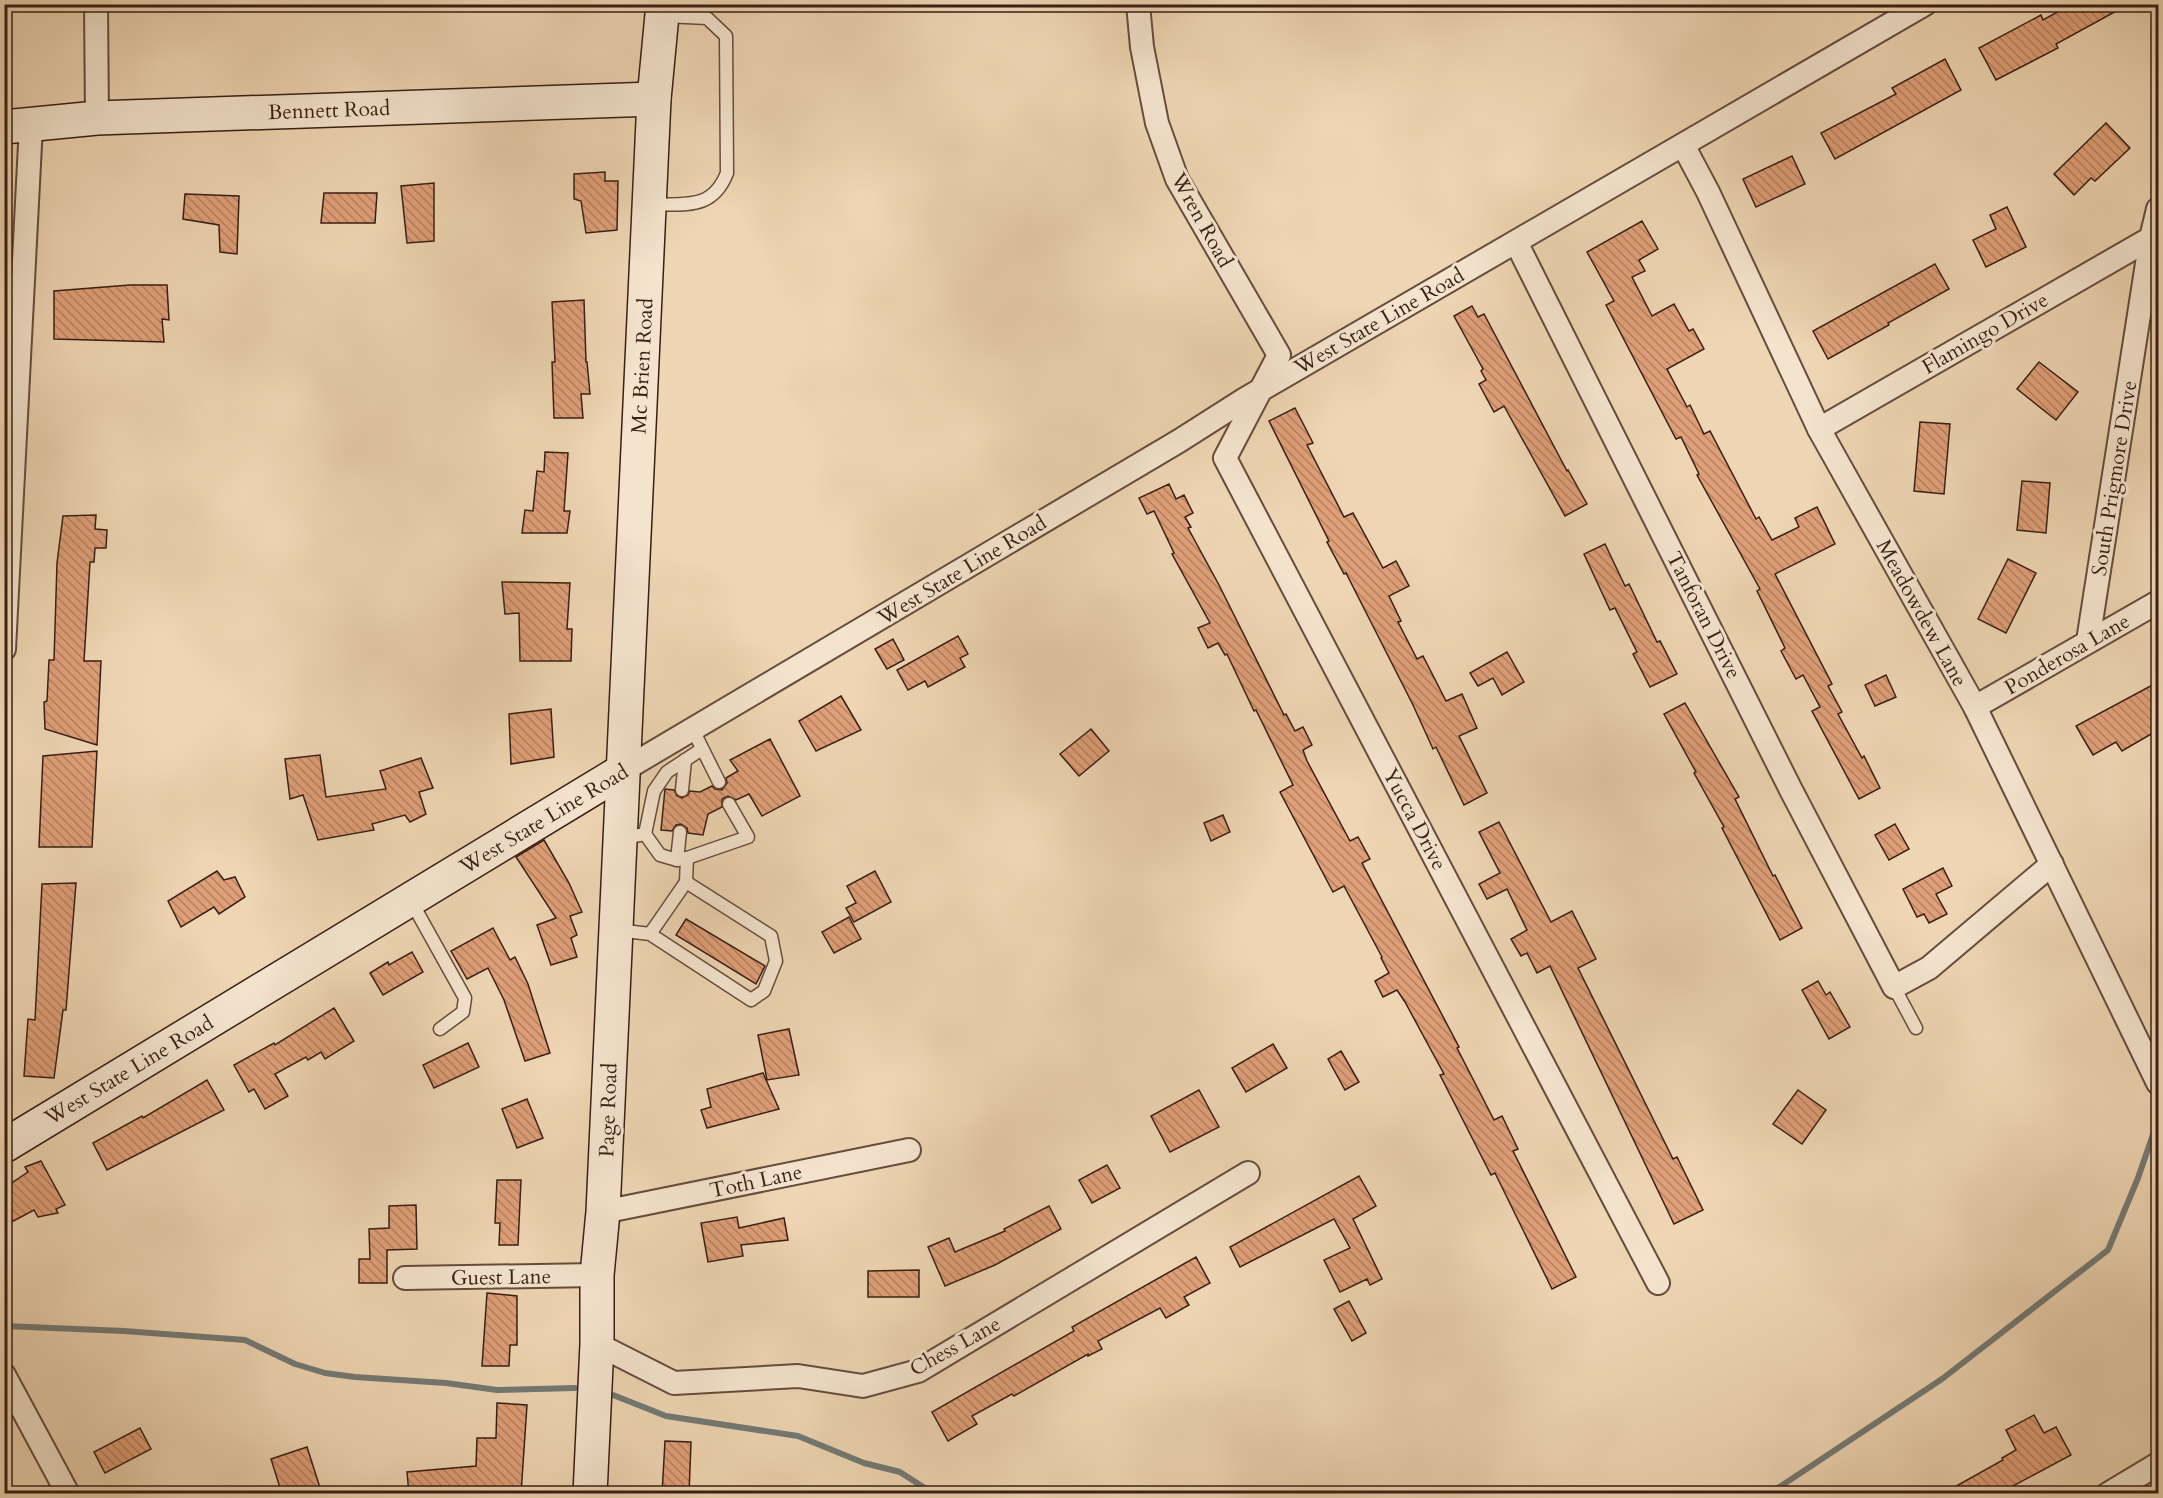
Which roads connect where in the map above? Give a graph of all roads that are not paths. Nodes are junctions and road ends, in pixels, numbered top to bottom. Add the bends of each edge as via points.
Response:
1 (96, 4) edge
2 (1138, 4) edge
3 (1925, 4) edge
4 (662, 10) edge
5 (654, 99) junction
6 (96, 118) junction
7 (18, 126) edge
8 (1683, 145) junction
9 (649, 205) junction
10 (2158, 209) edge
11 (2151, 237) junction
12 (1516, 242) junction
13 (1279, 355) joint
14 (1261, 390) junction
15 (1819, 429) junction
16 (2158, 602) edge
17 (2088, 641) junction
18 (4, 649) edge
19 (1975, 707) junction
20 (625, 727) joint
21 (698, 740) junction
22 (685, 760) junction
23 (622, 771) junction
24 (719, 782) dead end
25 (682, 790) dead end
26 (729, 804) dead end
27 (680, 832) dead end
28 (632, 836) junction
29 (682, 859) junction
30 (2052, 864) junction
31 (686, 882) junction
32 (410, 900) junction
33 (615, 930) junction
34 (650, 933) junction
35 (1894, 987) junction
36 (1916, 1028) dead end
37 (440, 1029) dead end
38 (2158, 1083) edge
39 (4, 1146) edge
40 (909, 1150) dead end
41 (1248, 1173) dead end
42 (603, 1212) junction
43 (597, 1275) junction
44 (405, 1278) dead end
45 (1659, 1283) dead end
46 (597, 1344) junction
47 (4, 1375) edge
48 (2158, 1464) edge
49 (68, 1494) edge
50 (590, 1494) edge
51 (2108, 1494) edge

1 - 6 street
2 - 13 street, Wren Road via 1157,123 1177,180
3 - 8 street, West State Line Road
4 - 5 main road, Mc Brien Road
4 - 9 lane via 707,18 726,36 727,173 722,186 701,203
5 - 6 main road, Bennett Road
5 - 9 main road, Mc Brien Road
6 - 7 main road, Bennett Road
7 - 18 street
8 - 12 street, West State Line Road
8 - 15 street, Meadowdew Lane
9 - 20 main road, Mc Brien Road
10 - 11 street, South Prigmore Drive
11 - 15 street, Flamingo Drive
11 - 17 street, South Prigmore Drive
12 - 14 street, West State Line Road
12 - 35 street, Tanforan Drive
13 - 14 street, Yucca Drive
14 - 21 street, West State Line Road
14 - 45 street, Yucca Drive via 1226,458
15 - 19 street, Meadowdew Lane
16 - 17 street, Ponderosa Lane
17 - 19 street, Ponderosa Lane
19 - 30 street, Meadowdew Lane
20 - 23 main road, Page Road
21 - 22 lane
21 - 23 street, West State Line Road
21 - 24 lane
22 - 25 lane
22 - 28 lane via 667,772
23 - 28 main road, Page Road
23 - 32 main road, West State Line Road
26 - 29 lane via 748,837
27 - 29 lane
28 - 29 lane via 660,855
28 - 33 main road, Page Road
29 - 31 lane
30 - 35 street via 1929,968
30 - 38 street, Meadowdew Lane
31 - 34 lane
31 - 34 lane via 771,936 776,961 764,991 751,1000
32 - 37 lane via 465,998 463,1012
32 - 39 main road, West State Line Road
33 - 34 lane
33 - 42 main road, Page Road
35 - 36 lane, Tanforan Drive
40 - 42 street, Toth Lane
41 - 46 street, Chess Lane via 918,1371 863,1386 798,1376 674,1383
42 - 43 main road, Page Road
43 - 44 street, Guest Lane
43 - 46 main road, Page Road
46 - 50 main road, Page Road
47 - 49 street
48 - 51 street

